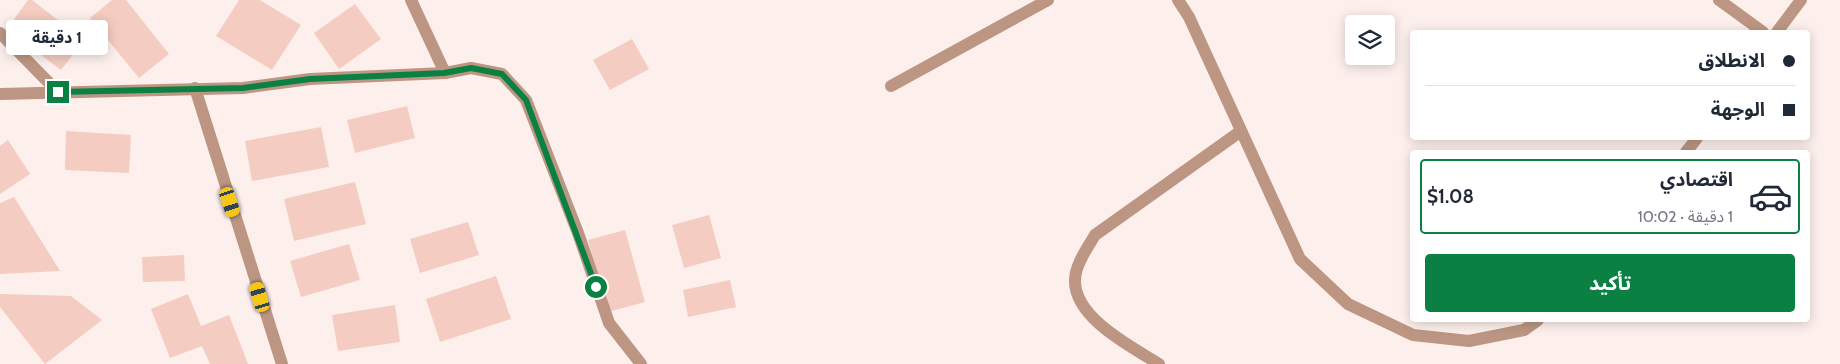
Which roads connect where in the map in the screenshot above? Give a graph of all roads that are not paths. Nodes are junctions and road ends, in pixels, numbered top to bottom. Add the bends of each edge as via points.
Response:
1 (411, 0) edge
2 (1048, 0) edge
3 (1178, 0) edge
4 (1719, 0) edge
5 (1801, 0) edge
6 (1760, 30) edge
7 (1778, 30) edge
8 (0, 33) edge
9 (444, 73) junction
10 (891, 86) dead end
11 (195, 88) junction
12 (58, 92) junction
13 (0, 94) edge
14 (1241, 131) junction
15 (1696, 140) edge
16 (1688, 150) edge
17 (1535, 322) edge
18 (282, 364) edge
19 (642, 364) edge
20 (1159, 364) edge

1 - 9 street
2 - 10 street
3 - 14 street via 1189,17
4 - 6 street
5 - 7 street
8 - 12 street
9 - 11 street via 310,79 243,88
9 - 19 street via 471,68 502,74 526,100 609,322
11 - 12 street
11 - 18 street
12 - 13 street
14 - 17 street via 1300,259 1348,304 1413,335 1469,341 1524,330
14 - 20 street via 1095,235 1083,255 1075,280 1081,304 1108,332
15 - 16 street

